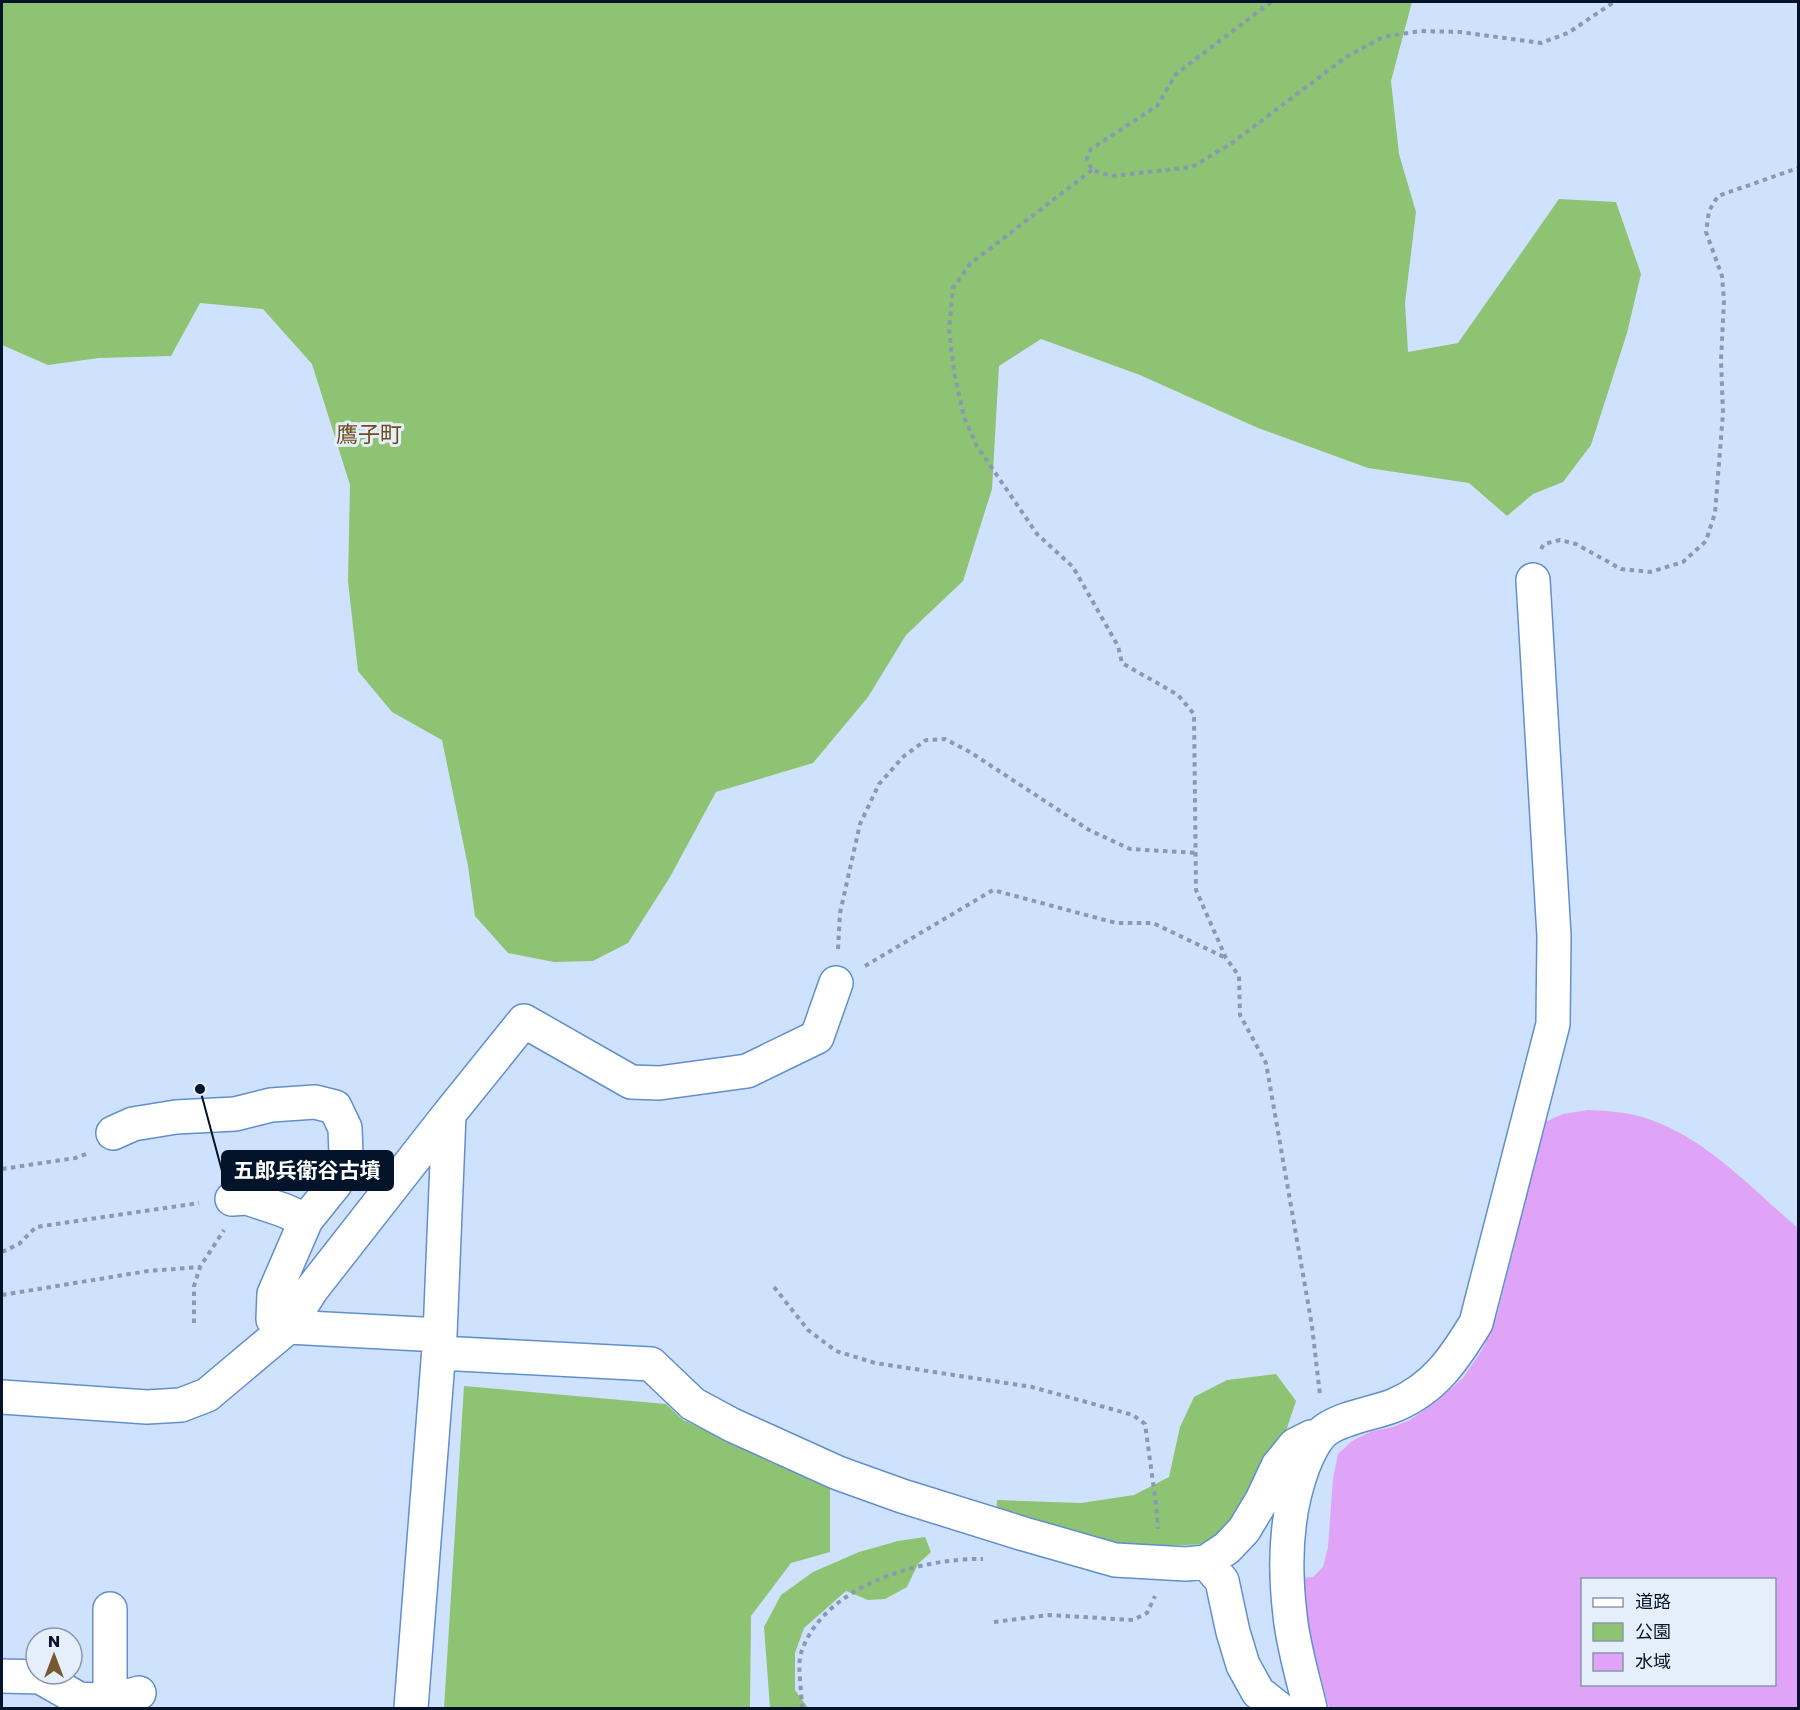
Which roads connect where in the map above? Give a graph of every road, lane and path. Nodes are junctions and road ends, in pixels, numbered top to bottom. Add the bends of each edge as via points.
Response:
1 (1271, 2) edge
2 (1614, 2) edge
3 (1798, 168) edge
4 (1092, 170) junction
5 (1533, 580) joint
6 (1197, 853) junction
7 (1226, 958) junction
8 (836, 983) junction
9 (449, 1113) junction
10 (113, 1133) joint
11 (2, 1168) edge
12 (232, 1200) junction
13 (306, 1220) junction
14 (2, 1252) edge
15 (200, 1267) junction
16 (774, 1287) dead end
17 (2, 1295) edge
18 (194, 1323) dead end
19 (288, 1327) junction
20 (440, 1344) junction
21 (2, 1397) edge
22 (1324, 1431) junction
23 (992, 1559) dead end
24 (1206, 1562) junction
25 (1160, 1563) junction
26 (110, 1609) dead end
27 (994, 1622) dead end
28 (2, 1676) edge
29 (411, 1708) edge
30 (802, 1708) edge
31 (1278, 1708) edge
32 (1310, 1708) edge

1 - 4 path via 1176,74 1157,106 1091,148 1087,159
2 - 4 path via 1568,33 1541,43 1460,32 1420,31 1383,37 1346,57 1232,143 1192,166 1111,176
3 - 5 path via 1718,196 1709,211 1706,232 1722,276 1724,301 1723,413 1715,513 1706,541 1683,562 1650,572 1621,570 1576,544 1560,540 1544,544 1534,560
4 - 6 path via 970,264 953,288 949,330 954,372 964,417 977,446 1037,534 1073,567 1118,646 1122,663 1178,695 1194,714
5 - 22 street via 1554,936 1553,1024 1476,1323 1432,1383 1395,1405
6 - 7 path via 1196,890
6 - 8 path via 1130,849 1089,830 970,752 945,739 926,740 904,756 879,784 860,824 840,913
7 - 8 path via 1153,923 1116,923 993,890
7 - 22 path via 1239,976 1240,1015 1266,1063 1312,1326
8 - 9 street via 817,1037 747,1071 659,1083 631,1082 524,1021
9 - 19 street via 312,1289
9 - 20 street
10 - 11 path via 95,1150 75,1158
10 - 13 street via 133,1124 235,1113 271,1104 315,1102 335,1107 345,1128 346,1155 335,1184
12 - 13 street via 247,1198
12 - 14 path via 36,1227 19,1244
12 - 15 path via 224,1232
13 - 19 street via 274,1294 273,1319
15 - 17 path via 148,1271
15 - 18 path via 194,1286
16 - 25 path via 808,1330 836,1351 874,1363 1032,1387 1132,1415 1145,1424
19 - 20 street
19 - 21 street via 207,1395 181,1405 147,1407
20 - 25 street via 651,1364 693,1404 838,1473 1115,1560
20 - 29 street
22 - 24 street via 1295,1445 1278,1466 1244,1530
22 - 32 street via 1306,1457 1299,1478 1290,1511 1286,1554 1290,1617
23 - 30 path via 969,1559 892,1573 863,1586 835,1606 812,1631 800,1655
24 - 25 street
24 - 31 street via 1222,1581 1243,1665 1258,1692
25 - 27 path via 1155,1599 1147,1613 1133,1620 1049,1615
26 - 28 street via 124,1697 80,1699 40,1677

